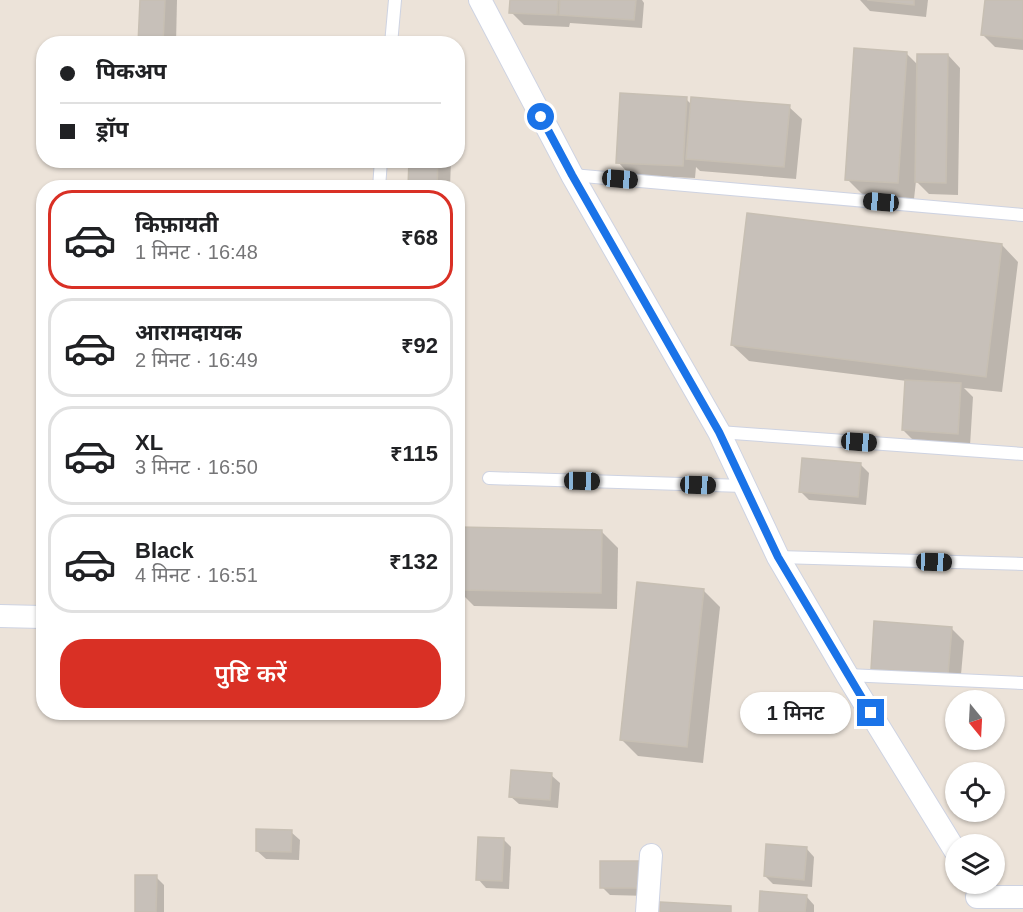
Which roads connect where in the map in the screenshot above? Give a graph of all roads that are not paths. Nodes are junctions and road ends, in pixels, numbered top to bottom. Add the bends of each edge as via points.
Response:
1 (395, 0) edge
2 (480, 0) edge
3 (392, 36) edge
4 (572, 175) junction
5 (1023, 215) edge
6 (719, 432) junction
7 (1023, 454) edge
8 (489, 478) dead end
9 (744, 486) junction
10 (778, 557) junction
11 (1023, 564) edge
12 (0, 616) edge
13 (36, 617) edge
14 (847, 675) junction
15 (1023, 683) edge
16 (945, 834) edge
17 (651, 855) dead end
18 (1023, 897) edge
19 (977, 898) edge
20 (647, 912) edge

1 - 3 lane
2 - 4 street
4 - 5 lane
4 - 6 street
6 - 7 lane
6 - 9 street
8 - 9 lane
9 - 10 street
10 - 11 lane
10 - 14 street
12 - 13 street
14 - 15 lane
14 - 16 street
17 - 20 street
18 - 19 street

